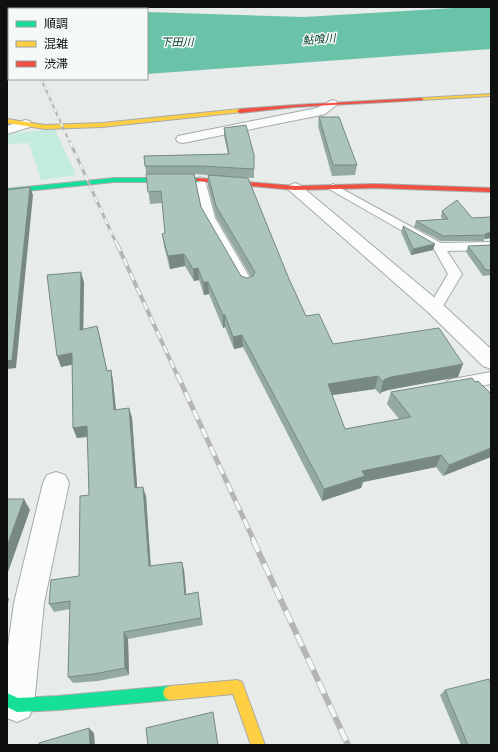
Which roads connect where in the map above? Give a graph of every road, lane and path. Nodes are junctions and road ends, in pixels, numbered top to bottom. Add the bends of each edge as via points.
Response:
1 (491, 95) edge
2 (332, 104) junction
3 (7, 121) edge
4 (25, 124) junction
5 (7, 130) edge
6 (183, 139) dead end
7 (200, 180) junction
8 (333, 187) junction
9 (295, 188) junction
10 (491, 190) edge
11 (7, 191) edge
12 (491, 246) edge
13 (439, 247) junction
14 (248, 286) edge
15 (435, 308) junction
16 (491, 361) edge
17 (491, 378) edge
18 (440, 387) edge
19 (56, 483) dead end
20 (12, 702) edge
21 (258, 745) edge

1 - 2 street
2 - 4 street via 102,125 51,127
2 - 6 street via 321,111
3 - 4 street
4 - 5 street
7 - 9 street
7 - 11 street via 114,180
7 - 14 lane via 209,218
8 - 9 street
8 - 10 street
8 - 13 lane
9 - 15 street
12 - 13 lane
13 - 15 lane via 455,274
15 - 16 street
17 - 18 lane
19 - 20 street via 29,603
20 - 21 street via 58,703 237,687

